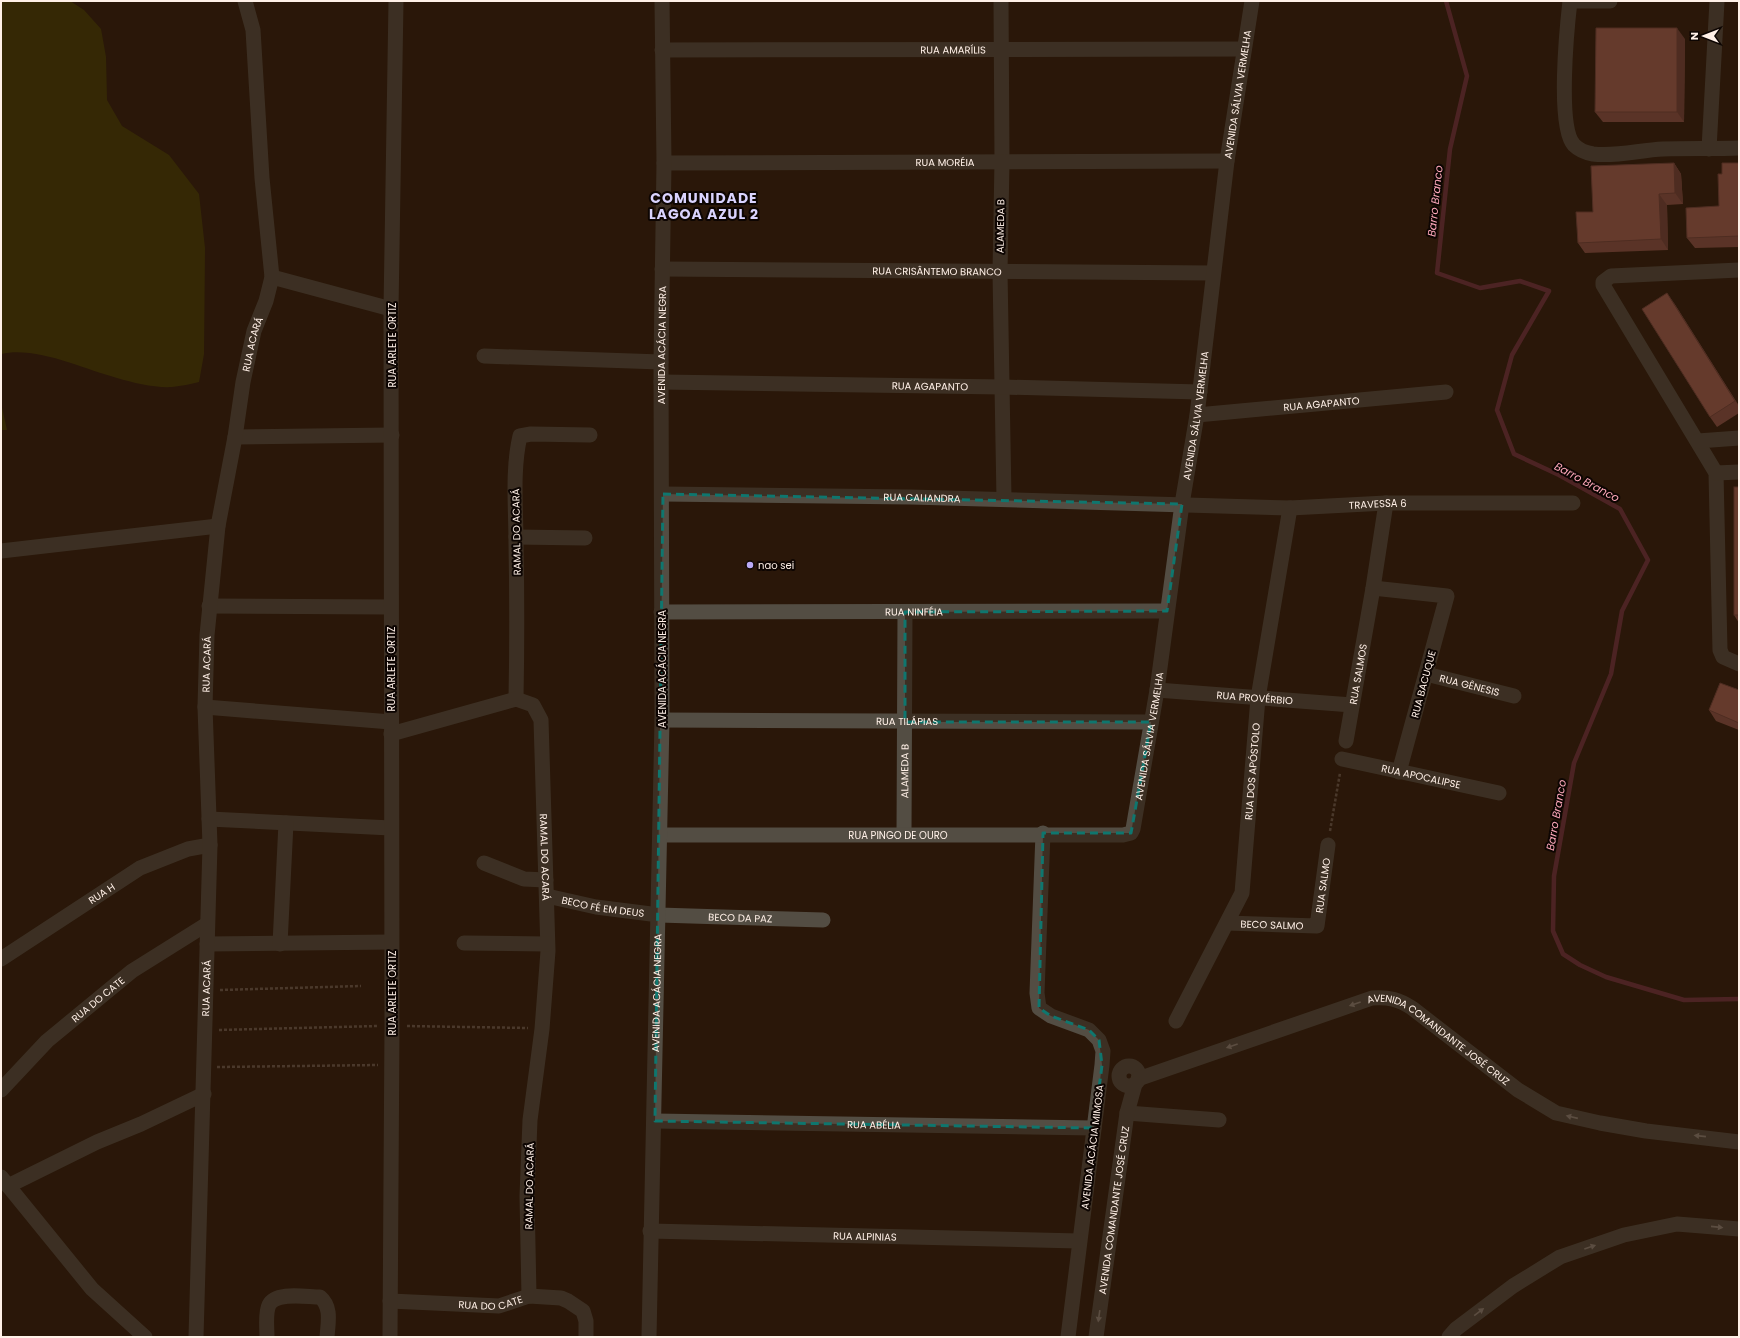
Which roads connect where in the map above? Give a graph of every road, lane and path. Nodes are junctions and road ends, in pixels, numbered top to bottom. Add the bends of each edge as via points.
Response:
1 (245, 1) edge
2 (396, 1) edge
3 (662, 1) edge
4 (1001, 1) edge
5 (1252, 1) edge
6 (1570, 1) edge
7 (1610, 1) edge
8 (1717, 1) edge
9 (1244, 49) junction
10 (662, 50) junction
11 (1002, 50) junction
12 (1739, 148) edge
13 (1709, 149) junction
14 (1002, 161) junction
15 (1226, 162) junction
16 (664, 163) junction
17 (662, 269) junction
18 (1739, 270) edge
19 (1000, 272) junction
20 (1212, 273) junction
21 (272, 277) junction
22 (391, 309) junction
23 (484, 356) dead end
24 (661, 362) junction
25 (661, 382) junction
26 (1003, 387) junction
27 (1200, 392) junction
28 (1446, 392) dead end
29 (1197, 415) junction
30 (392, 435) junction
31 (590, 435) dead end
32 (235, 437) junction
33 (1739, 438) edge
34 (1698, 441) junction
35 (1739, 472) edge
36 (1716, 473) junction
37 (663, 494) junction
38 (1004, 499) junction
39 (1386, 503) junction
40 (1573, 503) dead end
41 (1182, 504) junction
42 (1290, 508) junction
43 (218, 526) junction
44 (516, 537) junction
45 (585, 538) dead end
46 (1, 551) edge
47 (1373, 588) junction
48 (209, 606) junction
49 (390, 607) junction
50 (1167, 611) junction
51 (661, 612) junction
52 (905, 612) junction
53 (1739, 664) edge
54 (1426, 674) junction
55 (1157, 690) junction
56 (1514, 696) dead end
57 (1258, 698) junction
58 (516, 699) junction
59 (1352, 705) junction
60 (205, 707) junction
61 (662, 720) junction
62 (905, 722) junction
63 (1151, 722) junction
64 (391, 728) junction
65 (1346, 741) dead end
66 (1342, 759) joint
67 (1399, 772) junction
68 (1499, 793) dead end
69 (209, 819) junction
70 (286, 823) junction
71 (391, 828) junction
72 (1133, 829) joint
73 (1043, 833) junction
74 (904, 834) junction
75 (661, 835) junction
76 (210, 845) junction
77 (1328, 845) joint
78 (484, 863) dead end
79 (546, 880) junction
80 (547, 896) junction
81 (659, 915) junction
82 (823, 920) dead end
83 (1227, 923) junction
84 (207, 924) junction
85 (1317, 926) joint
86 (391, 942) junction
87 (464, 943) dead end
88 (207, 944) junction
89 (280, 944) junction
90 (547, 944) junction
91 (1, 959) edge
92 (361, 986) dead end
93 (206, 990) junction
94 (1176, 1021) dead end
95 (392, 1026) junction
96 (542, 1029) junction
97 (205, 1030) junction
98 (392, 1065) junction
99 (204, 1067) junction
100 (1, 1090) edge
101 (204, 1094) junction
102 (1127, 1113) junction
103 (1219, 1120) dead end
104 (655, 1121) junction
105 (1094, 1128) junction
106 (1739, 1142) edge
107 (4, 1182) edge
108 (1739, 1229) edge
109 (650, 1231) junction
110 (1079, 1241) junction
111 (529, 1296) junction
112 (390, 1301) junction
113 (145, 1337) edge
114 (196, 1337) edge
115 (267, 1337) edge
116 (327, 1337) edge
117 (390, 1337) edge
118 (586, 1337) edge
119 (649, 1337) edge
120 (1068, 1337) edge
121 (1096, 1337) edge
122 (1449, 1337) edge

1 - 21 street, RUA ACARÁ via 253,30 262,178
2 - 22 street, RUA ARLETE ORTIZ
3 - 10 street, AVENIDA ACÁCIA NEGRA
4 - 11 street, ALAMEDA B
5 - 9 street, AVENIDA SÁLVIA VERMELHA
6 - 7 street
6 - 13 street via 1565,50 1565,102 1569,135 1574,144 1581,150 1600,155 1663,149
8 - 13 street
9 - 11 street, RUA AMARÍLIS
9 - 15 street, AVENIDA SÁLVIA VERMELHA
10 - 11 street, RUA AMARÍLIS
10 - 16 street, AVENIDA ACÁCIA NEGRA
11 - 14 street, ALAMEDA B
12 - 13 street
14 - 15 street, RUA MORÉIA
14 - 16 street, RUA MORÉIA
14 - 19 street, ALAMEDA B
15 - 20 street, AVENIDA SÁLVIA VERMELHA
16 - 17 street, AVENIDA ACÁCIA NEGRA
17 - 19 street, RUA CRISÂNTEMO BRANCO
17 - 24 street, AVENIDA ACÁCIA NEGRA
18 - 34 street via 1611,276 1603,282
19 - 20 street, RUA CRISÂNTEMO BRANCO
19 - 26 street, ALAMEDA B
20 - 27 street, AVENIDA SÁLVIA VERMELHA
21 - 22 street
21 - 32 street, RUA ACARÁ via 254,331
22 - 30 street, RUA ARLETE ORTIZ
23 - 24 street
24 - 25 street, AVENIDA ACÁCIA NEGRA
25 - 26 street, RUA AGAPANTO
25 - 37 street, AVENIDA ACÁCIA NEGRA
26 - 27 street, RUA AGAPANTO
26 - 38 street, ALAMEDA B
27 - 29 street, AVENIDA SÁLVIA VERMELHA
28 - 29 street, RUA AGAPANTO
29 - 41 street, AVENIDA SÁLVIA VERMELHA
30 - 32 street
30 - 49 street, RUA ARLETE ORTIZ
31 - 44 street, RAMAL DO ACARÁ via 520,436 517,456
32 - 43 street, RUA ACARÁ
33 - 34 street
34 - 36 street
35 - 36 street
36 - 53 street via 1720,650 1723,657
37 - 38 street, RUA CALIANDRA
37 - 51 street, AVENIDA ACÁCIA NEGRA
38 - 41 street, RUA CALIANDRA
39 - 40 street, TRAVESSA 6
39 - 42 street, TRAVESSA 6
39 - 47 street, RUA SALMOS
41 - 42 street, TRAVESSA 6
41 - 50 street, AVENIDA SÁLVIA VERMELHA
42 - 57 street, RUA DOS APÓSTOLO
43 - 46 street
43 - 48 street, RUA ACARÁ
44 - 45 street
44 - 58 street, RAMAL DO ACARÁ
47 - 54 street, RUA BACUQUE via 1447,596
47 - 59 street, RUA SALMOS
48 - 49 street
48 - 60 street, RUA ACARÁ
49 - 64 street, RUA ARLETE ORTIZ
50 - 52 street, RUA NINFÉIA
50 - 55 street, AVENIDA SÁLVIA VERMELHA
51 - 52 street, RUA NINFÉIA
51 - 61 street, AVENIDA ACÁCIA NEGRA
52 - 62 street, ALAMEDA B
54 - 56 street, RUA GÊNESIS
54 - 67 street, RUA BACUQUE
55 - 57 street, RUA PROVÉRBIO
55 - 63 street, AVENIDA SÁLVIA VERMELHA
57 - 59 street, RUA PROVÉRBIO
57 - 83 street, RUA DOS APÓSTOLO via 1242,892
58 - 64 street
58 - 79 street, RAMAL DO ACARÁ via 533,705 541,720
59 - 65 street, RUA SALMOS
60 - 64 street
60 - 69 street, RUA ACARÁ
61 - 62 street, RUA TILÁPIAS
61 - 75 street, AVENIDA ACÁCIA NEGRA
62 - 63 street, RUA TILÁPIAS
62 - 74 street, ALAMEDA B
63 - 72 street, AVENIDA SÁLVIA VERMELHA
64 - 71 street, RUA ARLETE ORTIZ
66 - 67 street, RUA APOCALIPSE
66 - 77 path
67 - 68 street, RUA APOCALIPSE
69 - 70 street
69 - 76 street, RUA ACARÁ
70 - 71 street
70 - 89 street
71 - 86 street, RUA ARLETE ORTIZ
72 - 73 street, RUA PINGO DE OURO via 1131,833 1123,834
73 - 74 street, RUA PINGO DE OURO
73 - 105 street, AVENIDA ACÁCIA MIMOSA via 1037,993 1039,1008 1051,1016 1089,1030 1100,1040 1103,1051
74 - 75 street, RUA PINGO DE OURO
75 - 81 street, AVENIDA ACÁCIA NEGRA
76 - 84 street, RUA ACARÁ
76 - 91 street, RUA H via 188,849 140,868
77 - 85 street, RUA SALMO
78 - 79 street via 516,876
79 - 80 street, RAMAL DO ACARÁ
80 - 81 street, BECO FÉ EM DEUS via 596,908
80 - 90 street, RAMAL DO ACARÁ
81 - 82 street, BECO DA PAZ
81 - 104 street, AVENIDA ACÁCIA NEGRA
83 - 85 street, BECO SALMO
83 - 94 street, RUA DOS APÓSTOLO
84 - 88 street, RUA ACARÁ
84 - 100 street, RUA DO CATE via 132,971 47,1041
86 - 89 street
86 - 95 street, RUA ARLETE ORTIZ
87 - 90 street
88 - 89 street
88 - 93 street, RUA ACARÁ
90 - 96 street, RAMAL DO ACARÁ via 547,980
92 - 93 path
93 - 97 street, RUA ACARÁ
95 - 96 path
95 - 97 path
95 - 98 street, RUA ARLETE ORTIZ
96 - 111 street, RAMAL DO ACARÁ via 530,1120 527,1196
97 - 99 street, RUA ACARÁ
98 - 99 path
98 - 112 street, RUA ARLETE ORTIZ
99 - 101 street, RUA ACARÁ
101 - 107 street via 141,1124
101 - 114 street, RUA ACARÁ
102 - 103 street
106 -> 102 street, AVENIDA COMANDANTE JOSÉ CRUZ via 1646,1131 1556,1113 1518,1090 1412,1008 1400,1000 1389,997 1372,998 1136,1082
102 -> 121 street, AVENIDA COMANDANTE JOSÉ CRUZ
104 - 105 street, RUA ABÉLIA
104 - 109 street, AVENIDA ACÁCIA NEGRA
105 - 110 street, AVENIDA ACÁCIA MIMOSA
107 - 113 street via 92,1289
122 -> 108 street via 1456,1328 1513,1286 1560,1257 1624,1235 1677,1224
109 - 110 street, RUA ALPINIAS
109 - 119 street, AVENIDA ACÁCIA NEGRA
110 - 120 street, AVENIDA ACÁCIA MIMOSA
111 - 112 street, RUA DO CATE via 499,1306
111 - 118 street, RUA DO CATE via 561,1298 583,1311
112 - 117 street, RUA ARLETE ORTIZ
115 - 116 street via 268,1306 273,1299 320,1297 328,1310

